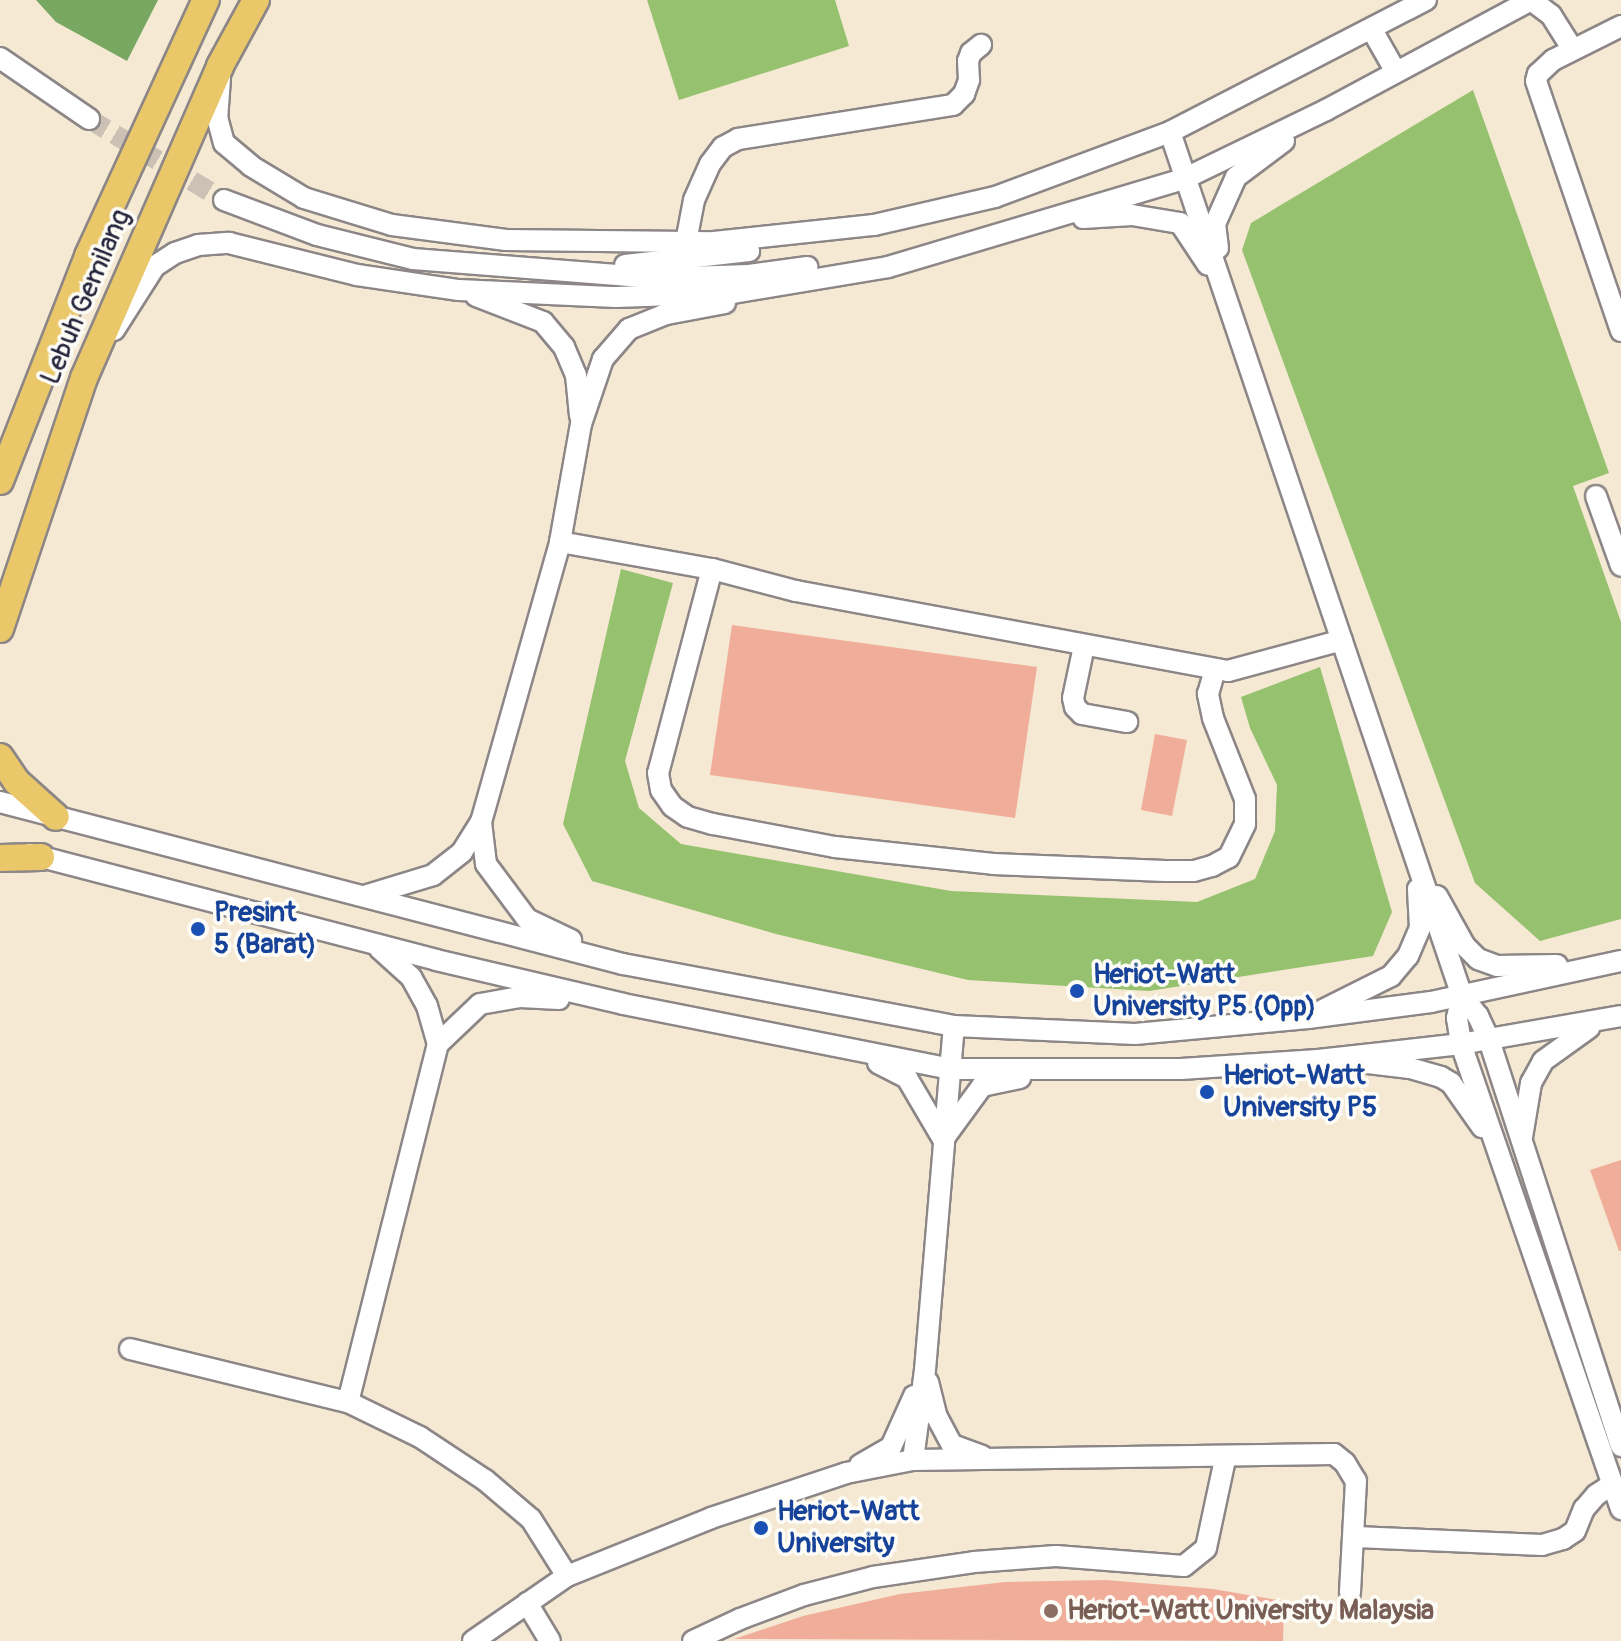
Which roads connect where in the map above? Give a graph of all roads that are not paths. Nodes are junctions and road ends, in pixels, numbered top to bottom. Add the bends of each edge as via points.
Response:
1 (206, 0) edge
2 (256, 0) edge
3 (1426, 0) edge
4 (1531, 0) edge
5 (1621, 26) edge
6 (1372, 30) junction
7 (981, 45) dead end
8 (1573, 50) junction
9 (0, 58) edge
10 (220, 66) junction
11 (1396, 72) junction
12 (1326, 110) junction
13 (89, 119) tunnel mouth
14 (1170, 132) junction
15 (1186, 178) junction
16 (224, 200) tunnel mouth
17 (1047, 221) junction
18 (874, 225) junction
19 (686, 242) junction
20 (888, 267) junction
21 (554, 270) junction
22 (1223, 288) junction
23 (459, 290) junction
24 (1621, 331) edge
25 (84, 378) junction
26 (581, 424) junction
27 (0, 481) edge
28 (1596, 496) dead end
29 (560, 542) junction
30 (1620, 561) edge
31 (712, 569) junction
32 (0, 629) edge
33 (1342, 640) junction
34 (1084, 646) junction
35 (1215, 669) junction
36 (1127, 722) dead end
37 (0, 757) edge
38 (0, 802) edge
39 (56, 817) junction
40 (481, 822) junction
41 (0, 846) edge
42 (41, 857) junction
43 (0, 858) edge
44 (1416, 861) junction
45 (360, 897) junction
46 (374, 944) junction
47 (1621, 959) edge
48 (623, 964) junction
49 (1462, 996) junction
50 (623, 1004) junction
51 (1621, 1016) edge
52 (1308, 1018) junction
53 (1599, 1022) junction
54 (954, 1026) junction
55 (1489, 1040) junction
56 (438, 1044) junction
57 (1461, 1044) junction
58 (860, 1053) junction
59 (1318, 1060) junction
60 (951, 1069) junction
61 (1052, 1071) junction
62 (943, 1139) junction
63 (1521, 1145) junction
64 (1499, 1154) junction
65 (130, 1349) dead end
66 (925, 1370) junction
67 (348, 1402) junction
68 (1616, 1446) edge
69 (1225, 1459) junction
70 (913, 1460) junction
71 (997, 1461) junction
72 (846, 1473) junction
73 (1613, 1484) junction
74 (1621, 1509) edge
75 (1356, 1537) junction
76 (567, 1576) junction
77 (1350, 1593) dead end
78 (527, 1603) junction
79 (473, 1641) edge
80 (550, 1641) edge
81 (693, 1641) edge

1 - 27 main road, Lebuh Gemilang via 88,256
2 - 10 main road, Lebuh Gemilang
3 - 6 street
4 - 8 street via 1551,15
4 - 11 street
5 - 8 street
6 - 11 street
6 - 14 street
7 - 19 street via 971,53 969,80 953,105 738,139 723,147 694,200
8 - 24 street via 1538,74 1537,89
9 - 13 street
10 - 19 street via 217,117 224,143 304,198 392,225 506,240
10 - 25 main road, Lebuh Gemilang
11 - 12 street
12 - 15 street
12 - 22 street via 1236,177 1215,224
14 - 15 street
14 - 18 street via 995,197
15 - 17 street
15 - 22 street
16 - 21 street via 317,235 413,259
17 - 20 street
17 - 21 street via 874,257 749,275 655,278
17 - 22 street via 1132,215 1180,223
18 - 19 street
18 - 21 street via 726,255
20 - 23 street via 733,293 616,297
20 - 26 street via 812,290 666,314 629,329 603,359
22 - 33 street
23 - 25 street via 357,275 229,243 198,245 155,266
23 - 26 street via 543,322 564,347 576,375
25 - 32 main road, Lebuh Gemilang
26 - 29 street
28 - 30 street
29 - 31 street
29 - 40 street
31 - 34 street via 796,591
31 - 35 street via 658,773 672,806 713,824 835,847 993,864 1165,871 1212,866 1229,857 1245,824 1245,799 1208,694
33 - 35 street via 1228,671
33 - 44 street
34 - 35 street
34 - 36 street via 1075,707 1082,714
37 - 39 main road via 17,782
38 - 39 street
39 - 45 street
40 - 45 street via 462,852 433,875
40 - 48 street via 486,864 527,919
41 - 42 street
42 - 43 main road
42 - 46 street
44 - 47 street via 1465,946 1478,959 1525,967
44 - 49 street
44 - 52 street via 1420,928 1408,956 1391,976
45 - 48 street
46 - 50 street
46 - 56 street via 411,977 427,1006
47 - 49 street
48 - 54 street
49 - 52 street
49 - 55 street
49 - 57 street via 1457,1018
50 - 56 street via 520,997 480,1004
50 - 58 street
51 - 53 street
52 - 54 street via 1135,1034
53 - 55 street
53 - 63 street via 1543,1061 1531,1083
54 - 60 street
55 - 57 street
55 - 63 street
56 - 67 street
57 - 59 street
57 - 64 street
58 - 60 street
58 - 62 street via 907,1078
59 - 61 street
59 - 64 street via 1410,1068 1441,1077 1451,1083
60 - 61 street
60 - 62 street
61 - 62 street via 982,1086
62 - 66 street
63 - 68 street
64 - 68 street
65 - 67 street
66 - 70 street
66 - 71 street via 937,1417 952,1445
66 - 72 street via 891,1447
67 - 76 street via 420,1437 485,1480 531,1519
68 - 73 street
69 - 71 street
69 - 75 street via 1334,1454 1356,1481
69 - 81 street via 1206,1548 1184,1566 1056,1556 873,1577 778,1605
70 - 71 street
70 - 72 street
72 - 76 street via 711,1518
73 - 74 street
73 - 75 street via 1584,1509 1575,1531 1542,1545
75 - 77 street
76 - 78 street
78 - 79 street
78 - 80 street

